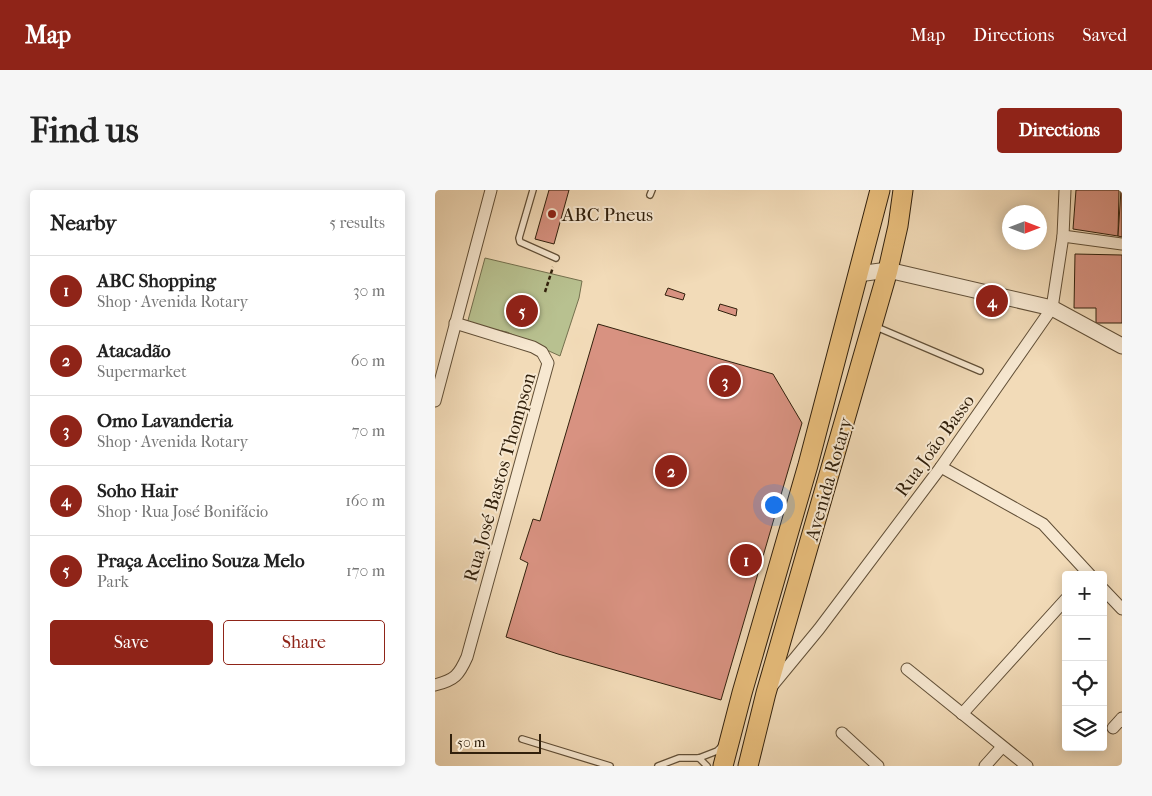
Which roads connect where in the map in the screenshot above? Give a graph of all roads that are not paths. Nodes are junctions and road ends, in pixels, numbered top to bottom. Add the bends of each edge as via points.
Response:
1 (491, 190) edge
2 (533, 190) edge
3 (880, 190) edge
4 (903, 190) edge
5 (1065, 190) edge
6 (1063, 236) junction
7 (1122, 244) edge
8 (556, 258) dead end
9 (888, 270) junction
10 (858, 274) junction
11 (1051, 308) junction
12 (455, 323) junction
13 (872, 325) junction
14 (1122, 346) edge
15 (980, 371) dead end
16 (435, 401) edge
17 (941, 467) junction
18 (1086, 571) edge
19 (1107, 593) edge
20 (1062, 603) edge
21 (1122, 609) edge
22 (907, 669) dead end
23 (435, 686) edge
24 (766, 693) junction
25 (962, 714) junction
26 (1122, 718) edge
27 (1113, 728) dead end
28 (842, 733) dead end
29 (730, 736) junction
30 (522, 739) dead end
31 (1002, 747) junction
32 (699, 758) junction
33 (610, 766) edge
34 (658, 766) edge
35 (707, 766) edge
36 (723, 766) edge
37 (748, 766) edge
38 (878, 766) edge
39 (985, 766) edge
40 (1027, 766) edge

1 - 12 street
2 - 8 lane via 520,242
3 - 10 main road, Avenida Rotary
4 - 9 main road, Avenida Rotary
5 - 6 street, Rua João Basso
6 - 7 street
6 - 11 street, Rua João Basso
9 - 10 street
9 - 11 street
9 - 13 main road, Avenida Rotary
10 - 29 main road, Avenida Rotary via 808,465
11 - 14 street
11 - 17 street, Rua João Basso
12 - 16 street
12 - 23 street, Rua José Bastos Thompson via 533,347 543,352 548,363 467,657 456,677
13 - 15 lane
13 - 24 main road, Avenida Rotary
17 - 18 street via 1043,524
17 - 24 street, Rua João Basso via 819,629
19 - 21 street
20 - 25 street
22 - 25 street
24 - 37 main road, Avenida Rotary
25 - 31 street
26 - 27 street
28 - 38 street
29 - 32 lane via 717,751
29 - 36 main road, Avenida Rotary
30 - 33 lane
31 - 39 street
31 - 40 street
32 - 34 lane via 679,758
32 - 35 lane

